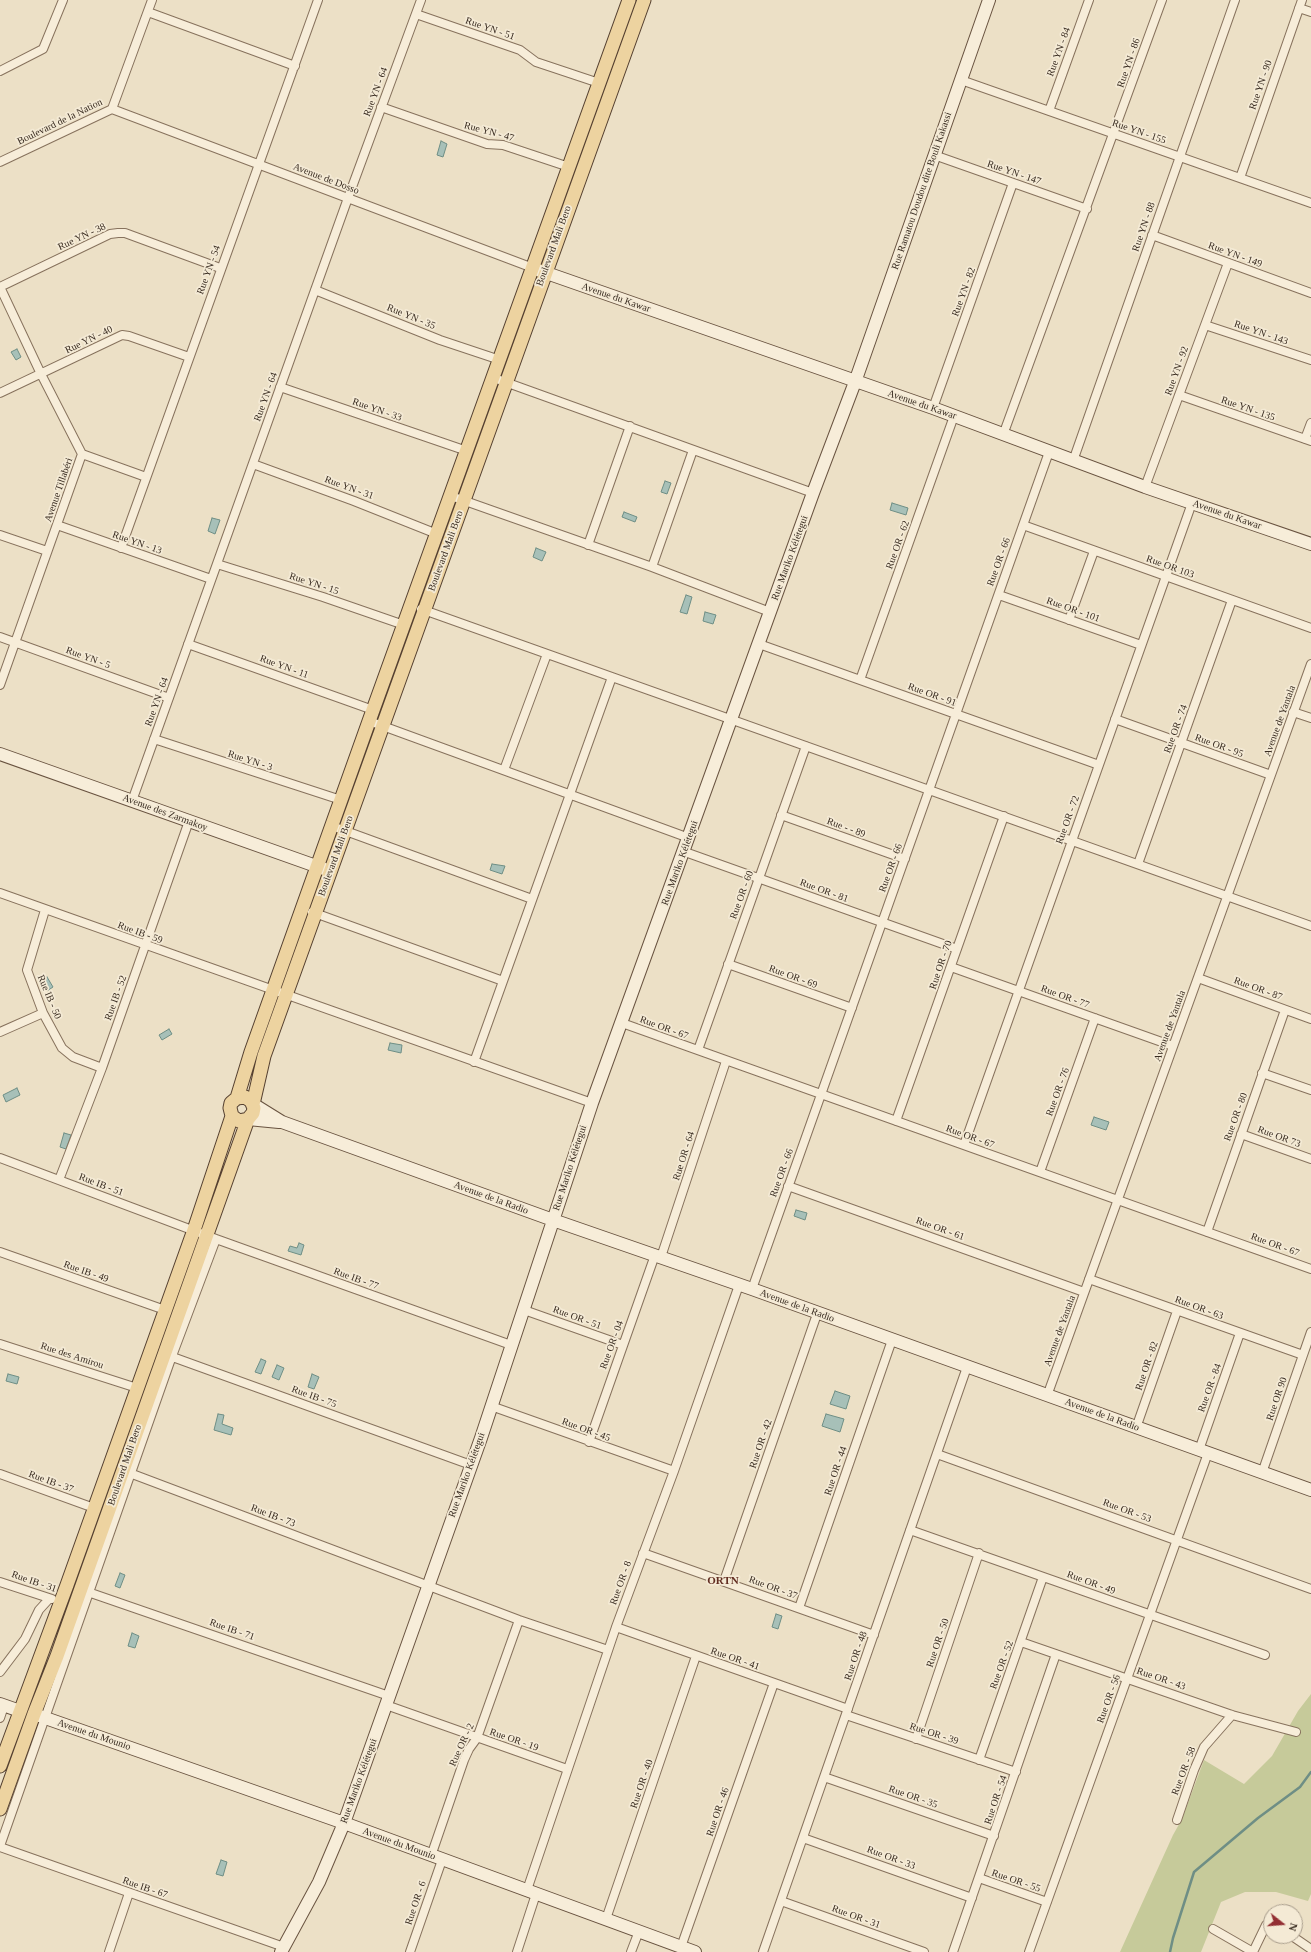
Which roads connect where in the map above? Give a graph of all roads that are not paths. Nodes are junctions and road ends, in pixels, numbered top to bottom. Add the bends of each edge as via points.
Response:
1 (63, 0) edge
2 (152, 0) edge
3 (318, 0) edge
4 (421, 0) edge
5 (990, 0) edge
6 (1089, 0) edge
7 (1162, 0) edge
8 (1235, 0) edge
9 (1302, 0) edge
10 (626, 1) edge
11 (642, 3) edge
12 (1299, 8) junction
13 (148, 12) junction
14 (1311, 12) edge
15 (416, 14) junction
16 (295, 66) junction
17 (0, 71) edge
18 (961, 80) junction
19 (599, 83) junction
20 (381, 107) junction
21 (112, 109) junction
22 (1049, 111) junction
23 (1114, 134) junction
24 (934, 155) junction
25 (1180, 157) junction
26 (0, 162) edge
27 (260, 165) junction
28 (569, 167) junction
29 (1240, 178) junction
30 (1013, 183) junction
31 (348, 198) junction
32 (1311, 203) edge
33 (1087, 209) junction
34 (1152, 235) junction
35 (1228, 263) junction
36 (220, 268) junction
37 (539, 270) junction
38 (0, 287) edge
39 (315, 290) junction
40 (1311, 293) edge
41 (1205, 324) junction
42 (189, 357) junction
43 (500, 360) junction
44 (1311, 360) edge
45 (41, 374) junction
46 (500, 380) junction
47 (855, 382) junction
48 (280, 387) junction
49 (0, 393) edge
50 (1179, 395) junction
51 (933, 408) junction
52 (954, 416) junction
53 (1311, 423) edge
54 (630, 426) junction
55 (1003, 435) junction
56 (1308, 440) edge
57 (693, 450) junction
58 (467, 451) junction
59 (1049, 452) junction
60 (82, 454) junction
61 (1073, 461) junction
62 (253, 464) junction
63 (146, 477) junction
64 (1145, 487) junction
65 (813, 492) junction
66 (451, 496) junction
67 (464, 501) junction
68 (1192, 503) junction
69 (1023, 525) junction
70 (57, 526) junction
71 (437, 534) junction
72 (0, 535) edge
73 (1311, 544) edge
74 (588, 545) junction
75 (121, 548) junction
76 (1094, 550) junction
77 (47, 552) junction
78 (217, 564) junction
79 (652, 567) junction
80 (1166, 576) junction
81 (211, 579) junction
82 (999, 595) junction
83 (1232, 600) junction
84 (411, 605) junction
85 (425, 610) junction
86 (770, 612) junction
87 (1069, 620) junction
88 (404, 626) junction
89 (1311, 628) edge
90 (0, 638) edge
91 (15, 643) junction
92 (188, 644) junction
93 (759, 644) junction
94 (1141, 645) junction
95 (547, 654) junction
96 (1311, 664) edge
97 (612, 677) junction
98 (860, 680) junction
99 (0, 685) edge
100 (169, 698) junction
101 (1293, 712) junction
102 (956, 714) junction
103 (371, 716) junction
104 (1311, 718) edge
105 (1115, 719) junction
106 (732, 720) junction
107 (383, 726) junction
108 (154, 740) junction
109 (1181, 743) junction
110 (806, 746) junction
111 (0, 754) edge
112 (1099, 765) junction
113 (504, 770) junction
114 (1271, 775) junction
115 (929, 790) junction
116 (570, 795) junction
117 (341, 800) junction
118 (132, 801) junction
119 (781, 815) junction
120 (1004, 816) junction
121 (189, 821) junction
122 (332, 826) junction
123 (345, 830) junction
124 (690, 838) junction
125 (1072, 840) junction
126 (684, 852) junction
127 (904, 859) junction
128 (1138, 864) junction
129 (317, 866) junction
130 (330, 871) junction
131 (759, 878) junction
132 (0, 894) edge
133 (1227, 896) junction
134 (532, 899) junction
135 (302, 909) junction
136 (45, 910) junction
137 (316, 914) junction
138 (882, 922) junction
139 (1311, 926) edge
140 (145, 946) junction
141 (957, 949) junction
142 (728, 964) junction
143 (951, 967) junction
144 (1198, 978) junction
145 (503, 981) junction
146 (1018, 990) junction
147 (273, 991) junction
148 (287, 995) junction
149 (852, 1008) junction
150 (1285, 1010) junction
151 (43, 1013) junction
152 (1095, 1018) junction
153 (1311, 1019) edge
154 (622, 1023) junction
155 (0, 1032) edge
156 (1173, 1046) junction
157 (698, 1050) junction
158 (726, 1061) junction
159 (474, 1062) junction
160 (102, 1068) junction
161 (1262, 1073) junction
162 (1311, 1090) edge
163 (821, 1094) junction
164 (237, 1098) junction
165 (592, 1103) junction
166 (253, 1104) junction
167 (232, 1116) junction
168 (248, 1119) junction
169 (896, 1121) junction
170 (282, 1122) junction
171 (1241, 1134) junction
172 (964, 1145) junction
173 (0, 1158) edge
174 (1311, 1159) edge
175 (1040, 1172) junction
176 (59, 1180) junction
177 (788, 1186) junction
178 (1118, 1200) junction
179 (553, 1220) junction
180 (194, 1230) junction
181 (1207, 1232) junction
182 (211, 1237) junction
183 (0, 1252) edge
184 (658, 1256) junction
185 (1311, 1269) edge
186 (1089, 1279) junction
187 (739, 1285) junction
188 (752, 1289) junction
189 (1084, 1292) junction
190 (165, 1310) junction
191 (524, 1310) junction
192 (1177, 1311) junction
193 (817, 1314) junction
194 (1311, 1332) edge
195 (1240, 1333) junction
196 (892, 1340) junction
197 (0, 1344) edge
198 (511, 1345) junction
199 (623, 1345) junction
200 (151, 1348) junction
201 (168, 1355) junction
202 (1303, 1355) junction
203 (967, 1367) junction
204 (137, 1388) junction
205 (1047, 1396) junction
206 (491, 1406) junction
207 (1136, 1428) junction
208 (589, 1442) junction
209 (1204, 1452) junction
210 (936, 1454) junction
211 (471, 1465) junction
212 (110, 1466) junction
213 (674, 1471) junction
214 (127, 1472) junction
215 (1262, 1473) junction
216 (0, 1474) edge
217 (1311, 1490) edge
218 (94, 1508) junction
219 (910, 1530) junction
220 (1177, 1540) junction
221 (643, 1553) junction
222 (979, 1554) junction
223 (1044, 1577) junction
224 (724, 1581) junction
225 (0, 1582) edge
226 (67, 1585) junction
227 (428, 1585) junction
228 (1311, 1589) edge
229 (85, 1591) junction
230 (55, 1600) junction
231 (799, 1608) junction
232 (1150, 1615) junction
233 (519, 1620) junction
234 (616, 1627) junction
235 (874, 1635) junction
236 (1021, 1642) junction
237 (608, 1650) junction
238 (1056, 1654) junction
239 (1265, 1655) dead end
240 (696, 1656) junction
241 (0, 1672) edge
242 (1128, 1678) junction
243 (774, 1683) junction
244 (388, 1700) junction
245 (2, 1705) edge
246 (20, 1711) junction
247 (847, 1712) junction
248 (1232, 1715) junction
249 (39, 1716) junction
250 (0, 1718) edge
251 (1296, 1732) dead end
252 (477, 1738) junction
253 (916, 1739) junction
254 (979, 1760) junction
255 (0, 1766) edge
256 (568, 1769) junction
257 (1016, 1772) junction
258 (824, 1777) junction
259 (0, 1809) edge
260 (1176, 1820) dead end
261 (344, 1823) junction
262 (994, 1836) junction
263 (803, 1838) junction
264 (0, 1846) edge
265 (436, 1858) junction
266 (979, 1878) junction
267 (532, 1892) junction
268 (129, 1893) junction
269 (972, 1898) junction
270 (781, 1901) junction
271 (1047, 1902) junction
272 (606, 1919) junction
273 (1213, 1929) dead end
274 (1263, 1931) edge
275 (639, 1932) junction
276 (681, 1947) junction
277 (283, 1950) edge
278 (109, 1952) edge
279 (410, 1952) edge
280 (517, 1952) edge
281 (631, 1952) edge
282 (695, 1952) edge
283 (763, 1952) edge
284 (924, 1952) edge
285 (953, 1952) edge
286 (1029, 1952) edge

1 - 17 street via 43,49
2 - 13 street, Boulevard de la Nation
3 - 16 street, Rue YN - 54
4 - 15 street, Rue YN - 64
5 - 18 street, Rue Ramatou Doudou dite Bouli Kakassi
6 - 22 street, Rue YN - 84
7 - 23 street, Rue YN - 86
8 - 25 street, Rue YN - 88
9 - 12 street, Rue YN - 90
10 - 11 street
10 - 19 main road, Boulevard Mali Bero
11 - 37 main road, Boulevard Mali Bero
12 - 14 street
12 - 29 street, Rue YN - 90
13 - 16 street
13 - 21 street, Boulevard de la Nation
15 - 19 street, Rue YN - 51 via 520,50 536,62
15 - 20 street, Rue YN - 64
16 - 27 street, Rue YN - 54
18 - 22 street, Rue YN - 155
18 - 24 street, Rue Ramatou Doudou dite Bouli Kakassi
19 - 28 main road, Boulevard Mali Bero
20 - 28 street, Rue YN - 47 via 486,144 503,146
20 - 31 street, Rue YN - 64
21 - 26 street, Boulevard de la Nation
21 - 27 street, Avenue de Dosso
22 - 23 street, Rue YN - 155
23 - 25 street, Rue YN - 155
23 - 33 street, Rue YN - 86
24 - 30 street, Rue YN - 147
24 - 47 street, Rue Ramatou Doudou dite Bouli Kakassi
25 - 29 street, Rue YN - 155
25 - 34 street, Rue YN - 88
27 - 31 street, Avenue de Dosso
27 - 36 street, Rue YN - 54
28 - 37 main road, Boulevard Mali Bero
29 - 32 street, Rue YN - 155
30 - 33 street, Rue YN - 147
30 - 51 street, Rue YN - 82
31 - 37 street, Avenue de Dosso
31 - 39 street, Rue YN - 64
33 - 55 street, Rue YN - 86
34 - 35 street, Rue YN - 149
34 - 61 street, Rue YN - 88
35 - 40 street, Rue YN - 149
35 - 41 street, Rue YN - 92
36 - 38 street, Rue YN - 38 via 118,233 110,234
36 - 42 street, Rue YN - 54
37 - 43 main road, Boulevard Mali Bero
37 - 46 main road, Boulevard Mali Bero
37 - 47 street, Avenue du Kawar
38 - 45 street, Avenue Tillabéri
39 - 43 street, Rue YN - 35 via 440,340
39 - 48 street, Rue YN - 64
41 - 44 street, Rue YN - 143
41 - 50 street, Rue YN - 92
42 - 45 street, Rue YN - 40 via 122,335
42 - 63 street, Rue YN - 54
43 - 46 main road, Boulevard Mali Bero
45 - 49 street, Rue YN - 40
45 - 60 street, Avenue Tillabéri
46 - 54 street
46 - 58 main road, Boulevard Mali Bero
46 - 67 main road, Boulevard Mali Bero
47 - 51 street, Avenue du Kawar
47 - 65 street, Rue Mariko Kélétegui
48 - 58 street, Rue YN - 33
48 - 62 street, Rue YN - 64
50 - 56 street, Rue YN - 135
50 - 64 street, Rue YN - 92
51 - 52 street, Avenue du Kawar
52 - 55 street, Avenue du Kawar
52 - 98 street, Rue OR - 62
53 - 56 street
54 - 57 street
54 - 74 street
55 - 59 street, Avenue du Kawar
57 - 65 street
57 - 79 street
58 - 66 main road, Boulevard Mali Bero
59 - 61 street, Avenue du Kawar
59 - 69 street, Rue OR - 66
60 - 63 street
60 - 70 street, Avenue Tillabéri
61 - 64 street, Avenue du Kawar
62 - 71 street, Rue YN - 31
62 - 78 street, Rue YN - 64
63 - 75 street, Rue YN - 54
64 - 68 street, Avenue du Kawar
65 - 86 street, Rue Mariko Kélétegui
66 - 67 street
66 - 71 main road, Boulevard Mali Bero
67 - 74 street
67 - 85 main road, Boulevard Mali Bero
68 - 73 street, Avenue du Kawar
68 - 80 street, Rue OR - 72
69 - 76 street, Rue OR 103
69 - 82 street, Rue OR - 66
70 - 75 street, Rue YN - 13
70 - 77 street, Avenue Tillabéri
71 - 84 main road, Boulevard Mali Bero
72 - 77 street
74 - 79 street
75 - 81 street, Rue YN - 13
76 - 80 street, Rue OR 103
76 - 87 street
77 - 91 street, Avenue Tillabéri
78 - 81 street, Rue YN - 64
78 - 88 street, Rue YN - 15 via 323,597
79 - 86 street
80 - 83 street, Rue OR 103
80 - 94 street, Rue OR - 72
81 - 92 street, Rue YN - 64
82 - 87 street, Rue OR - 101
82 - 102 street, Rue OR - 66
83 - 89 street, Rue OR 103
83 - 109 street, Rue OR - 74
84 - 85 street
84 - 88 main road, Boulevard Mali Bero
85 - 95 street
85 - 107 main road, Boulevard Mali Bero
86 - 93 street, Rue Mariko Kélétegui
87 - 94 street, Rue OR - 101
88 - 103 main road, Boulevard Mali Bero
90 - 91 street, Rue YN - 5
91 - 99 street, Avenue Tillabéri
91 - 100 street, Rue YN - 5
92 - 100 street, Rue YN - 64
92 - 103 street, Rue YN - 11
93 - 98 street, Rue OR - 91
93 - 106 street, Rue Mariko Kélétegui
94 - 105 street, Rue OR - 72
95 - 97 street
95 - 113 street
96 - 101 street, Avenue de Yantala
97 - 106 street
97 - 116 street
98 - 102 street, Rue OR - 91
100 - 108 street, Rue YN - 64
101 - 104 street
101 - 114 street, Avenue de Yantala
102 - 112 street, Rue OR - 91
102 - 115 street, Rue OR - 66
103 - 107 street, Rue YN - 11
103 - 117 main road, Boulevard Mali Bero
105 - 109 street, Rue OR - 95
105 - 112 street, Rue OR - 72
106 - 110 street
106 - 124 street, Rue Mariko Kélétegui
107 - 113 street, Rue YN - 11
107 - 123 main road, Boulevard Mali Bero
108 - 117 street, Rue YN - 3
108 - 118 street, Rue YN - 64
109 - 114 street, Rue OR - 95
109 - 128 street, Rue OR - 74
110 - 115 street
110 - 119 street, Rue OR - 60
111 - 118 street, Avenue des Zarmakoy
112 - 125 street, Rue OR - 72
113 - 116 street, Rue YN - 11
114 - 133 street, Avenue de Yantala
115 - 120 street
115 - 127 street, Rue OR - 66
116 - 124 street, Rue YN - 11
116 - 134 street
117 - 122 main road, Boulevard Mali Bero
118 - 121 street, Avenue des Zarmakoy
119 - 127 street, Rue - - 89
119 - 131 street, Rue OR - 60
120 - 125 street
120 - 141 street, Rue OR - 70
121 - 129 street, Avenue des Zarmakoy
121 - 140 street, Rue IB - 52
122 - 123 street
122 - 129 main road, Boulevard Mali Bero
123 - 130 main road, Boulevard Mali Bero
123 - 134 street
124 - 126 street, Rue Mariko Kélétegui
125 - 128 street
125 - 146 street, Rue OR - 72
126 - 131 street, Rue OR - 81
126 - 154 street, Rue Mariko Kélétegui
127 - 138 street, Rue OR - 66
128 - 133 street
129 - 130 street, Avenue des Zarmakoy
129 - 135 main road, Boulevard Mali Bero
130 - 137 main road, Boulevard Mali Bero
131 - 138 street, Rue OR - 81
131 - 142 street, Rue OR - 60
132 - 136 street, Rue IB - 59
133 - 139 street
133 - 144 street, Avenue de Yantala
134 - 145 street
135 - 137 street
135 - 147 main road, Boulevard Mali Bero
136 - 140 street, Rue IB - 59
136 - 151 street, Rue IB - 50 via 27,970
137 - 145 street
137 - 148 main road, Boulevard Mali Bero
138 - 141 street, Rue OR - 81
138 - 149 street, Rue OR - 66
140 - 147 street, Rue IB - 59
140 - 160 street, Rue IB - 52
141 - 143 street, Rue OR - 70
142 - 149 street, Rue OR - 69
142 - 157 street, Rue OR - 60
143 - 146 street, Rue OR - 77
143 - 169 street, Rue OR - 70
144 - 150 street, Rue OR - 87
144 - 156 street, Avenue de Yantala
145 - 159 street
146 - 152 street, Rue OR - 77
146 - 172 street, Rue OR - 72
147 - 148 street, Rue IB - 59
147 - 164 main road, Boulevard Mali Bero
148 - 159 street, Rue IB - 59
148 - 166 main road, Boulevard Mali Bero via 264,1056
149 - 163 street, Rue OR - 66
150 - 153 street, Rue OR - 87
150 - 161 street, Rue OR - 80
151 - 155 street
151 - 160 street, Rue IB - 50 via 67,1054
152 - 156 street, Rue OR - 77
152 - 175 street, Rue OR - 76
154 - 157 street, Rue OR - 67
154 - 165 street, Rue Mariko Kélétegui
156 - 178 street, Avenue de Yantala
157 - 158 street, Rue OR - 67
158 - 163 street, Rue OR - 67
158 - 184 street, Rue OR - 64
159 - 165 street, Rue IB - 59
160 - 176 street, Rue IB - 52
161 - 162 street
161 - 171 street, Rue OR - 80
163 - 169 street, Rue OR - 67
163 - 177 street, Rue OR - 66
164 - 166 main road via 245,1097
164 - 167 main road via 231,1103
165 - 179 street, Rue Mariko Kélétegui
166 - 168 main road via 253,1113
166 - 170 street, Avenue de la Radio
167 - 168 main road via 239,1121
167 - 180 main road, Boulevard Mali Bero
168 - 170 street, Avenue de la Radio
168 - 182 main road, Boulevard Mali Bero
169 - 172 street, Rue OR - 67
170 - 179 street, Avenue de la Radio
171 - 174 street, Rue OR 73
171 - 181 street, Rue OR - 80
172 - 175 street, Rue OR - 67
173 - 176 street, Rue IB - 51
175 - 178 street, Rue OR - 67
176 - 180 street, Rue IB - 51
177 - 188 street, Rue OR - 66
177 - 189 street, Rue OR - 61
178 - 181 street, Rue OR - 67
178 - 186 street, Avenue de Yantala
179 - 184 street, Avenue de la Radio
179 - 191 street, Rue Mariko Kélétegui
180 - 182 street, Rue IB - 77
180 - 190 main road, Boulevard Mali Bero
181 - 185 street, Rue OR - 67
182 - 198 street, Rue IB - 77
182 - 201 main road, Boulevard Mali Bero
183 - 190 street, Rue IB - 49
184 - 187 street, Avenue de la Radio
184 - 199 street, Rue OR - 04
186 - 189 street, Avenue de Yantala
186 - 192 street, Rue OR - 63
187 - 188 street, Avenue de la Radio
187 - 213 street, Rue OR - 8
188 - 193 street, Avenue de la Radio
189 - 205 street, Avenue de Yantala
190 - 200 main road, Boulevard Mali Bero
191 - 198 street, Rue Mariko Kélétegui
191 - 199 street, Rue OR - 51
192 - 195 street, Rue OR - 63
192 - 207 street, Rue OR - 82
193 - 196 street, Avenue de la Radio
193 - 224 street, Rue OR - 42
194 - 202 street, Rue OR 90
195 - 202 street, Rue OR - 63
195 - 209 street, Rue OR - 84
196 - 203 street, Avenue de la Radio
196 - 231 street, Rue OR - 44
197 - 204 street, Rue des Amirou
198 - 206 street, Rue Mariko Kélétegui
199 - 208 street, Rue OR - 04
200 - 201 street, Rue IB - 75
200 - 204 main road, Boulevard Mali Bero
201 - 211 street, Rue IB - 75
201 - 214 main road, Boulevard Mali Bero
202 - 215 street, Rue OR 90
203 - 205 street, Avenue de la Radio
203 - 210 street, Rue OR - 48
204 - 212 main road, Boulevard Mali Bero
205 - 207 street, Avenue de la Radio
206 - 208 street, Rue OR - 45
206 - 211 street, Rue Mariko Kélétegui
207 - 209 street, Avenue de la Radio
208 - 213 street, Rue OR - 45
209 - 215 street, Avenue de la Radio
209 - 220 street, Rue OR - 56
210 - 219 street, Rue OR - 48
210 - 220 street, Rue OR - 53
211 - 227 street, Rue Mariko Kélétegui
212 - 214 street, Rue IB - 73
212 - 218 main road, Boulevard Mali Bero
213 - 221 street, Rue OR - 8
214 - 227 street, Rue IB - 73
214 - 229 main road, Boulevard Mali Bero
215 - 217 street, Avenue de la Radio
216 - 218 street, Rue IB - 37
218 - 226 main road, Boulevard Mali Bero
219 - 222 street, Rue OR - 49
219 - 235 street, Rue OR - 48
220 - 228 street, Rue OR - 53
220 - 232 street, Rue OR - 56
221 - 224 street, Rue OR - 37
221 - 234 street, Rue OR - 8
222 - 223 street, Rue OR - 49
222 - 253 street, Rue OR - 50
223 - 232 street, Rue OR - 49
223 - 236 street, Rue OR - 52
224 - 231 street, Rue OR - 37
225 - 230 street, Rue IB - 31
226 - 229 street, Rue IB - 71
226 - 230 main road, Boulevard Mali Bero
227 - 233 street
227 - 244 street, Rue Mariko Kélétegui
229 - 244 street, Rue IB - 71
229 - 249 main road, Boulevard Mali Bero via 57,1656
230 - 241 street via 39,1610 25,1639
230 - 246 main road, Boulevard Mali Bero
231 - 235 street, Rue OR - 37
232 - 239 street, Rue OR - 49
232 - 242 street, Rue OR - 56
233 - 237 street
233 - 252 street, Rue OR - 2
234 - 237 street, Rue OR - 8
234 - 240 street, Rue OR - 41
235 - 247 street, Rue OR - 48
236 - 238 street, Rue OR - 43
236 - 254 street, Rue OR - 52
237 - 256 street, Rue OR - 8
238 - 242 street, Rue OR - 43
238 - 257 street, Rue OR - 54
240 - 243 street, Rue OR - 41
240 - 272 street, Rue OR - 40
242 - 248 street, Rue OR - 43
242 - 271 street, Rue OR - 56
243 - 247 street, Rue OR - 41
243 - 276 street, Rue OR - 46
244 - 252 street, Rue OR - 19
244 - 261 street, Rue Mariko Kélétegui
245 - 246 street
245 - 250 street
246 - 255 main road, Boulevard Mali Bero
247 - 253 street, Rue OR - 39
247 - 258 street, Rue OR - 48
248 - 251 street, Rue OR - 43
248 - 260 street, Rue OR - 58 via 1204,1747
249 - 259 main road, Boulevard Mali Bero
249 - 261 street, Avenue du Mounio
249 - 264 street, Boulevard Mali Bero
252 - 256 street, Rue OR - 19
252 - 265 street, Rue OR - 2 via 464,1760
253 - 254 street, Rue OR - 39
254 - 257 street, Rue OR - 39
256 - 267 street, Rue OR - 8
257 - 262 street, Rue OR - 54
258 - 262 street, Rue OR - 35
258 - 263 street, Rue OR - 48
261 - 265 street, Avenue du Mounio
261 - 277 street, Rue Mariko Kélétegui via 319,1882
262 - 266 street, Rue OR - 54
263 - 269 street, Rue OR - 33
263 - 270 street, Rue OR - 48
264 - 268 street, Rue IB - 67
265 - 267 street, Avenue du Mounio
265 - 279 street, Rue OR - 6
266 - 269 street, Rue OR - 54
266 - 271 street, Rue OR - 55
267 - 272 street, Avenue du Mounio
267 - 280 street, Rue OR - 8
268 - 277 street, Rue IB - 67
268 - 278 street
269 - 285 street, Rue OR - 54
270 - 283 street, Rue OR - 48
270 - 284 street, Rue OR - 31
271 - 286 street, Rue OR - 56
272 - 275 street, Avenue du Mounio
273 - 274 street via 1253,1952
275 - 276 street, Avenue du Mounio
275 - 281 street
276 - 282 street, Avenue du Mounio

